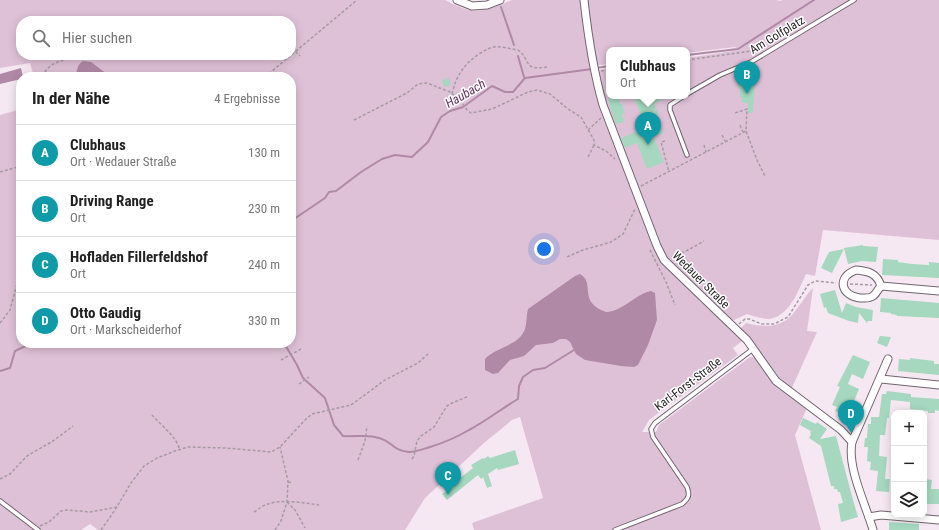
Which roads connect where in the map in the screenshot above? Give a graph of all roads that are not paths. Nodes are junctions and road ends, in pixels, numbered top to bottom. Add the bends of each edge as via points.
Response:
1 (457, 0) edge
2 (500, 0) edge
3 (584, 0) edge
4 (854, 0) edge
5 (690, 92) edge
6 (679, 99) edge
7 (687, 155) dead end
8 (881, 286) junction
9 (939, 291) edge
10 (754, 349) junction
11 (888, 359) dead end
12 (881, 378) junction
13 (939, 385) edge
14 (852, 442) junction
15 (0, 501) edge
16 (869, 517) junction
17 (939, 520) edge
18 (37, 529) edge
19 (615, 530) edge
20 (873, 530) edge

1 - 2 street via 472,6 487,5
3 - 10 street, Wedauer Straße via 593,67 606,113 657,246 664,260
4 - 5 lane, Am Golfplatz via 751,62 720,75
6 - 7 lane via 670,105 670,110
8 - 8 street via 877,277 868,271 856,270 847,274 844,279 846,292 854,297 872,297
8 - 9 street
10 - 14 street, Wedauer Straße via 776,381 841,430
10 - 19 lane, Karl-Forst-Straße via 655,423 651,429 653,437 687,487 690,493 688,499 682,504
11 - 12 street
12 - 13 street
12 - 14 street
14 - 16 street via 852,462
15 - 18 lane
16 - 17 street via 881,515
16 - 20 street

